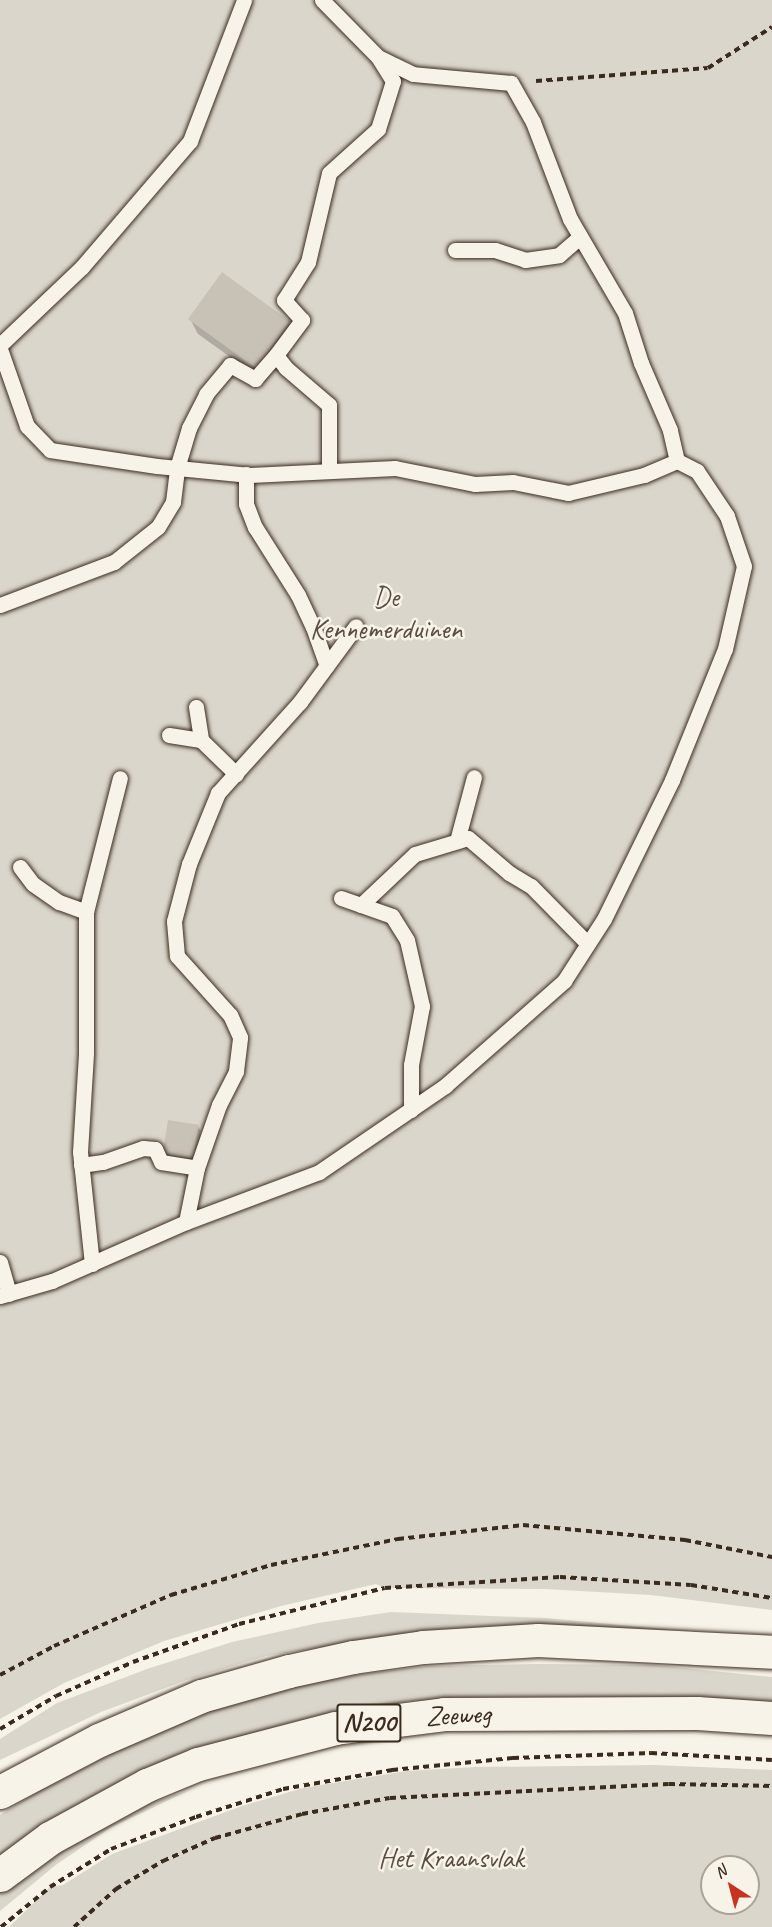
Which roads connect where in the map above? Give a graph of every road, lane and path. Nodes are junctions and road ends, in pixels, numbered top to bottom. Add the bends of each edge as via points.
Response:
1 (244, 0) edge
2 (322, 0) edge
3 (772, 27) edge
4 (378, 57) junction
5 (511, 83) junction
6 (580, 237) junction
7 (455, 250) dead end
8 (0, 347) edge
9 (276, 355) junction
10 (677, 461) junction
11 (177, 468) junction
12 (329, 471) junction
13 (246, 474) junction
14 (0, 605) edge
15 (356, 626) dead end
16 (327, 666) junction
17 (196, 707) dead end
18 (169, 735) dead end
19 (201, 740) junction
20 (236, 774) junction
21 (474, 777) dead end
22 (120, 778) dead end
23 (457, 841) junction
24 (20, 867) dead end
25 (341, 898) dead end
26 (361, 905) junction
27 (86, 912) junction
28 (588, 944) junction
29 (411, 1110) junction
30 (81, 1165) junction
31 (197, 1168) junction
32 (186, 1222) junction
33 (0, 1262) edge
34 (92, 1264) junction
35 (4, 1295) edge
36 (772, 1557) edge
37 (772, 1598) edge
38 (772, 1652) edge
39 (0, 1675) edge
40 (772, 1718) edge
41 (0, 1729) edge
42 (772, 1760) edge
43 (772, 1786) edge
44 (0, 1792) edge
45 (0, 1875) edge
46 (1, 1927) edge
47 (74, 1927) edge

1 - 8 lane via 190,141 82,267
2 - 4 lane
3 - 5 path via 708,68
4 - 5 lane via 413,74
4 - 9 lane via 393,81 378,129 329,173 308,262 284,300 302,320
5 - 6 lane via 532,122
6 - 7 lane via 559,255 525,260 495,250
6 - 10 lane via 625,313 641,363 670,430
8 - 11 lane via 27,426 50,450
9 - 11 lane via 255,379 230,365 201,403
9 - 12 lane via 329,405
10 - 12 lane via 644,475 567,493 513,483 475,484 395,468
10 - 28 lane via 697,471 727,516 744,566 725,649 672,780
11 - 13 lane
11 - 14 lane via 173,502 158,527 114,562
12 - 13 lane
13 - 16 lane via 246,504 255,527 314,627
15 - 16 lane
16 - 20 lane
17 - 19 lane
18 - 19 lane
19 - 20 lane
20 - 31 lane via 218,793 189,864 174,921 177,956 230,1015 240,1036 236,1071 219,1105
21 - 23 lane
22 - 27 lane
23 - 26 lane via 415,854
23 - 28 lane via 468,838 531,886
24 - 27 lane via 33,884 59,902
25 - 26 lane
26 - 29 lane via 392,916 407,940 422,1006 411,1065
27 - 30 lane
28 - 29 lane via 564,981 445,1086
29 - 32 lane via 319,1172
30 - 31 lane via 143,1148 155,1149 161,1162
30 - 34 lane
31 - 32 lane
32 - 34 lane
33 - 35 lane
34 - 35 lane
36 - 39 path via 686,1540 523,1525 398,1539 271,1565 171,1594 54,1646
37 - 41 path via 691,1585 560,1577 385,1588 239,1624 133,1662 56,1696
38 - 44 main road, N200 via 538,1640 423,1647 353,1657 201,1696 99,1740
40 - 45 main road, Zeeweg / N200 via 674,1713 444,1714 335,1728 198,1764 147,1785 50,1838
42 - 46 path via 651,1753 513,1758 392,1770 283,1789 111,1849 50,1887
43 - 47 path via 669,1784 390,1798 302,1814 215,1838 164,1861 116,1889

